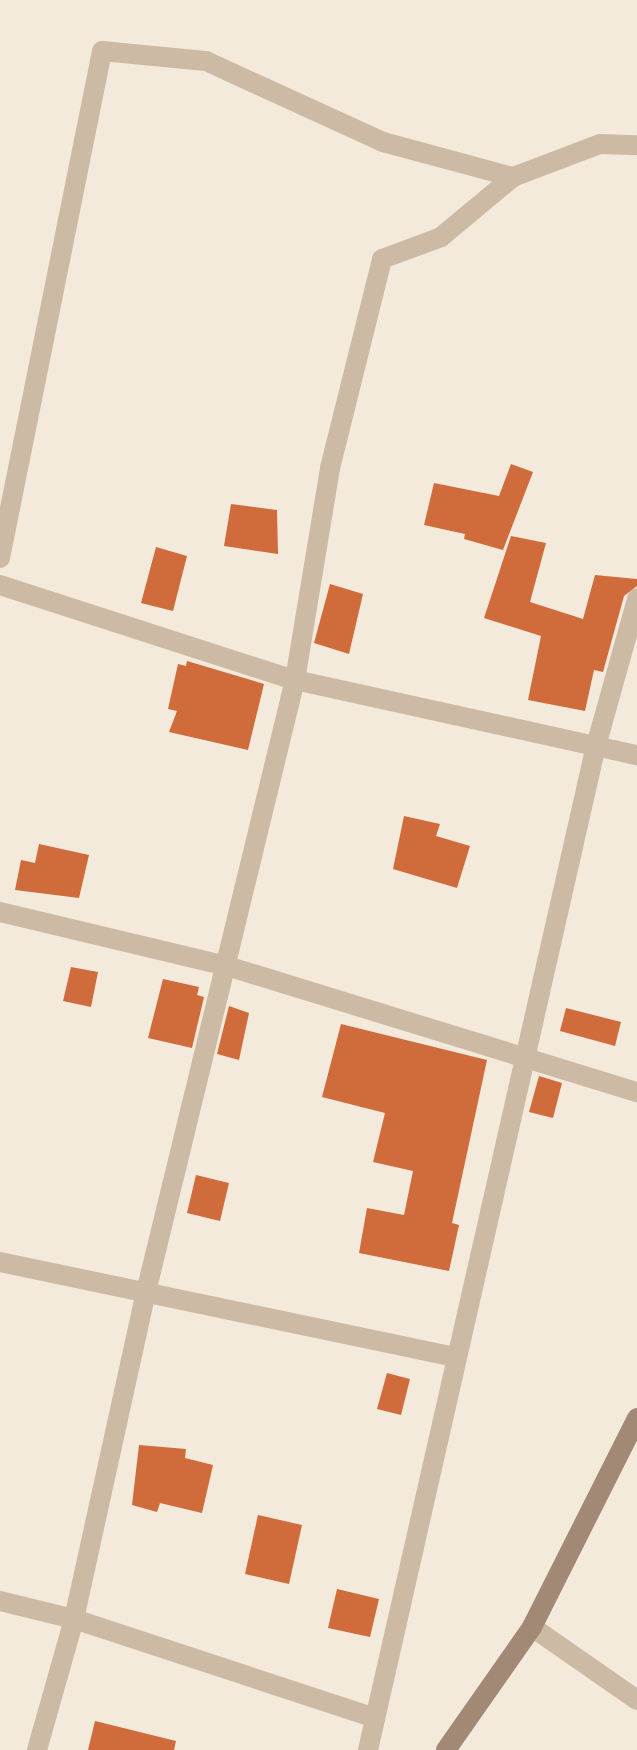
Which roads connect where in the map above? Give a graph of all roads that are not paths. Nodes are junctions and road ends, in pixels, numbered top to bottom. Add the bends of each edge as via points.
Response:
1 (637, 145) edge
2 (513, 177) junction
3 (0, 558) edge
4 (0, 585) edge
5 (637, 599) edge
6 (295, 680) junction
7 (596, 746) junction
8 (637, 755) edge
9 (0, 912) edge
10 (227, 966) junction
11 (528, 1057) junction
12 (637, 1092) edge
13 (0, 1262) edge
14 (146, 1292) junction
15 (456, 1357) junction
16 (637, 1418) edge
17 (0, 1601) edge
18 (74, 1619) junction
19 (532, 1627) junction
20 (637, 1700) edge
21 (375, 1718) junction
22 (37, 1750) edge
23 (368, 1750) edge
24 (446, 1750) edge

1 - 2 street via 600,144
2 - 3 street via 383,142 206,61 102,51
2 - 6 street via 441,237 382,259 330,468
4 - 6 street
5 - 7 street
6 - 7 street
6 - 10 street
7 - 8 street
7 - 11 street
9 - 10 street
10 - 11 street
10 - 14 street
11 - 12 street
11 - 15 street
13 - 14 street
14 - 15 street
14 - 18 street
15 - 21 street
16 - 19 main road
17 - 18 street
18 - 21 street
18 - 22 street
19 - 20 street
19 - 24 main road
21 - 23 street

